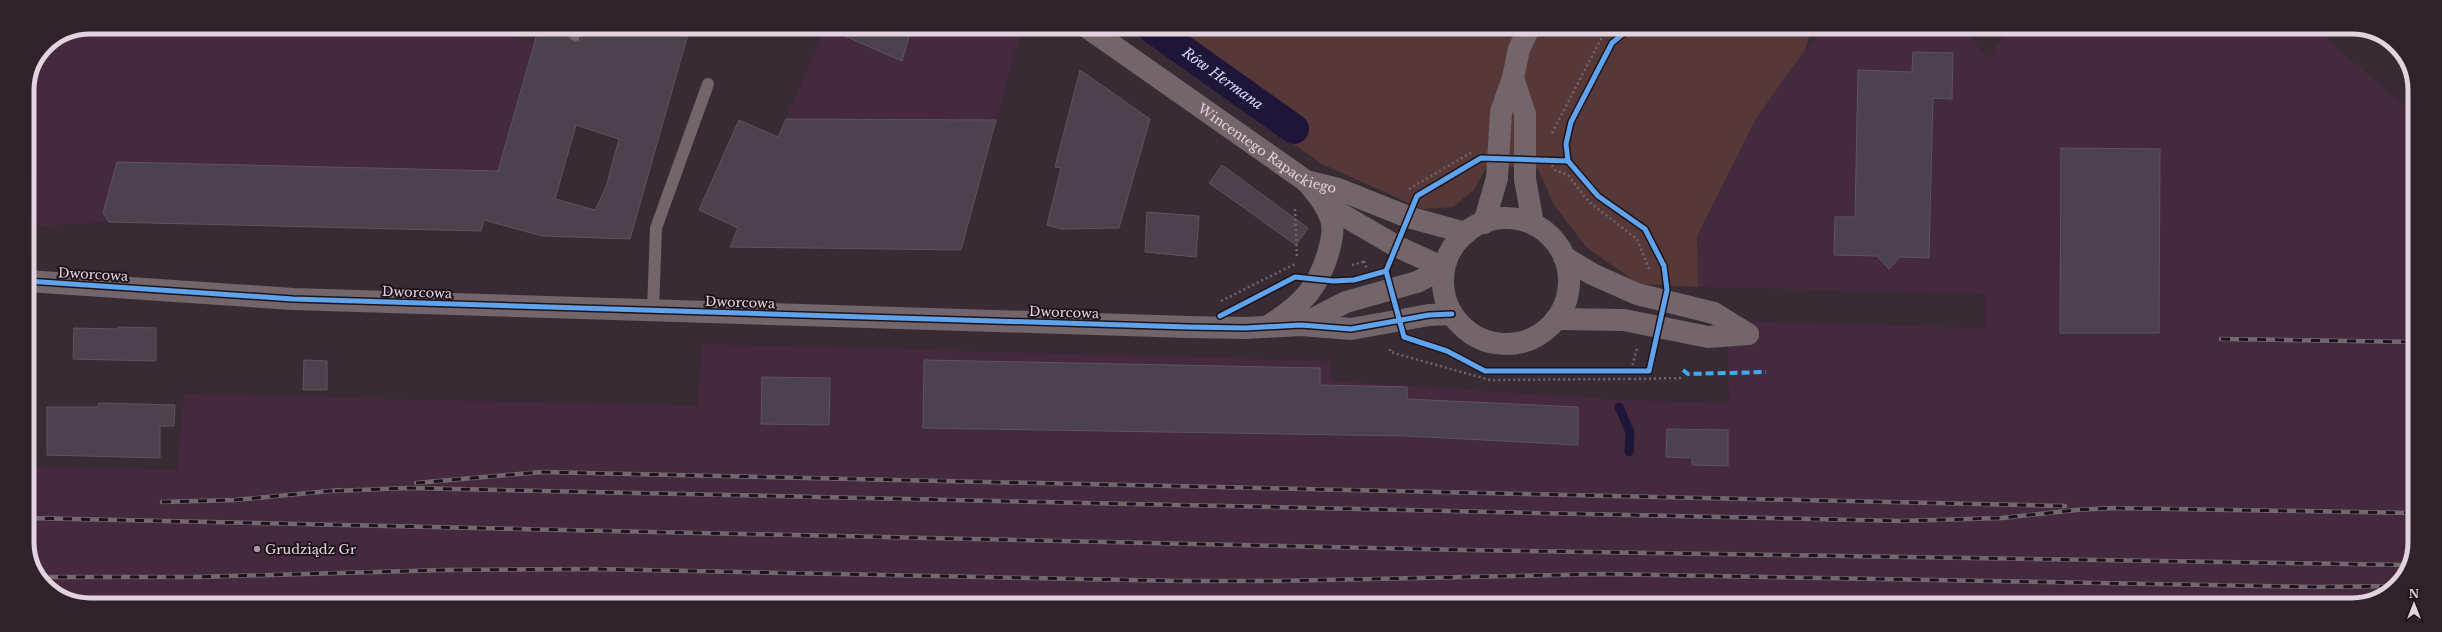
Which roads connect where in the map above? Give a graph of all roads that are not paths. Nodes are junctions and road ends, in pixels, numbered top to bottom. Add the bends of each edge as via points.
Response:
1 (1097, 34) edge
2 (1526, 34) edge
3 (1513, 78) junction
4 (708, 84) dead end
5 (1306, 181) junction
6 (1324, 204) junction
7 (1533, 224) junction
8 (1475, 228) junction
9 (1564, 257) junction
10 (1444, 268) junction
11 (34, 281) edge
12 (653, 310) junction
13 (1452, 314) junction
14 (1556, 319) junction
15 (1301, 325) junction
16 (1267, 327) junction

1 - 5 street, Wincentego Rapackiego
2 - 3 street via 1519,49
3 - 7 street via 1525,114 1525,179
3 - 8 street via 1501,112 1498,178
4 - 12 lane via 656,228
5 - 6 street
5 - 8 street, Wincentego Rapackiego via 1338,189 1392,211
6 - 10 street, Wincentego Rapackiego via 1381,237
6 - 16 street via 1332,220 1326,265 1311,292 1294,310
7 - 8 street via 1514,218 1494,219
7 - 9 street via 1550,236
8 - 10 street via 1459,238
9 - 14 street via 1568,270 1568,290 1562,311
9 - 14 street via 1592,274 1637,294 1714,313 1748,334 1708,337 1624,320
10 - 13 street via 1444,296
10 - 15 street, Dworcowa via 1417,282 1346,302
11 - 12 street, Dworcowa via 293,299
12 - 16 street, Dworcowa via 1188,327
13 - 14 street via 1468,332 1487,342 1509,344 1530,340
13 - 15 street, Dworcowa via 1429,315 1351,329
15 - 16 street, Dworcowa

